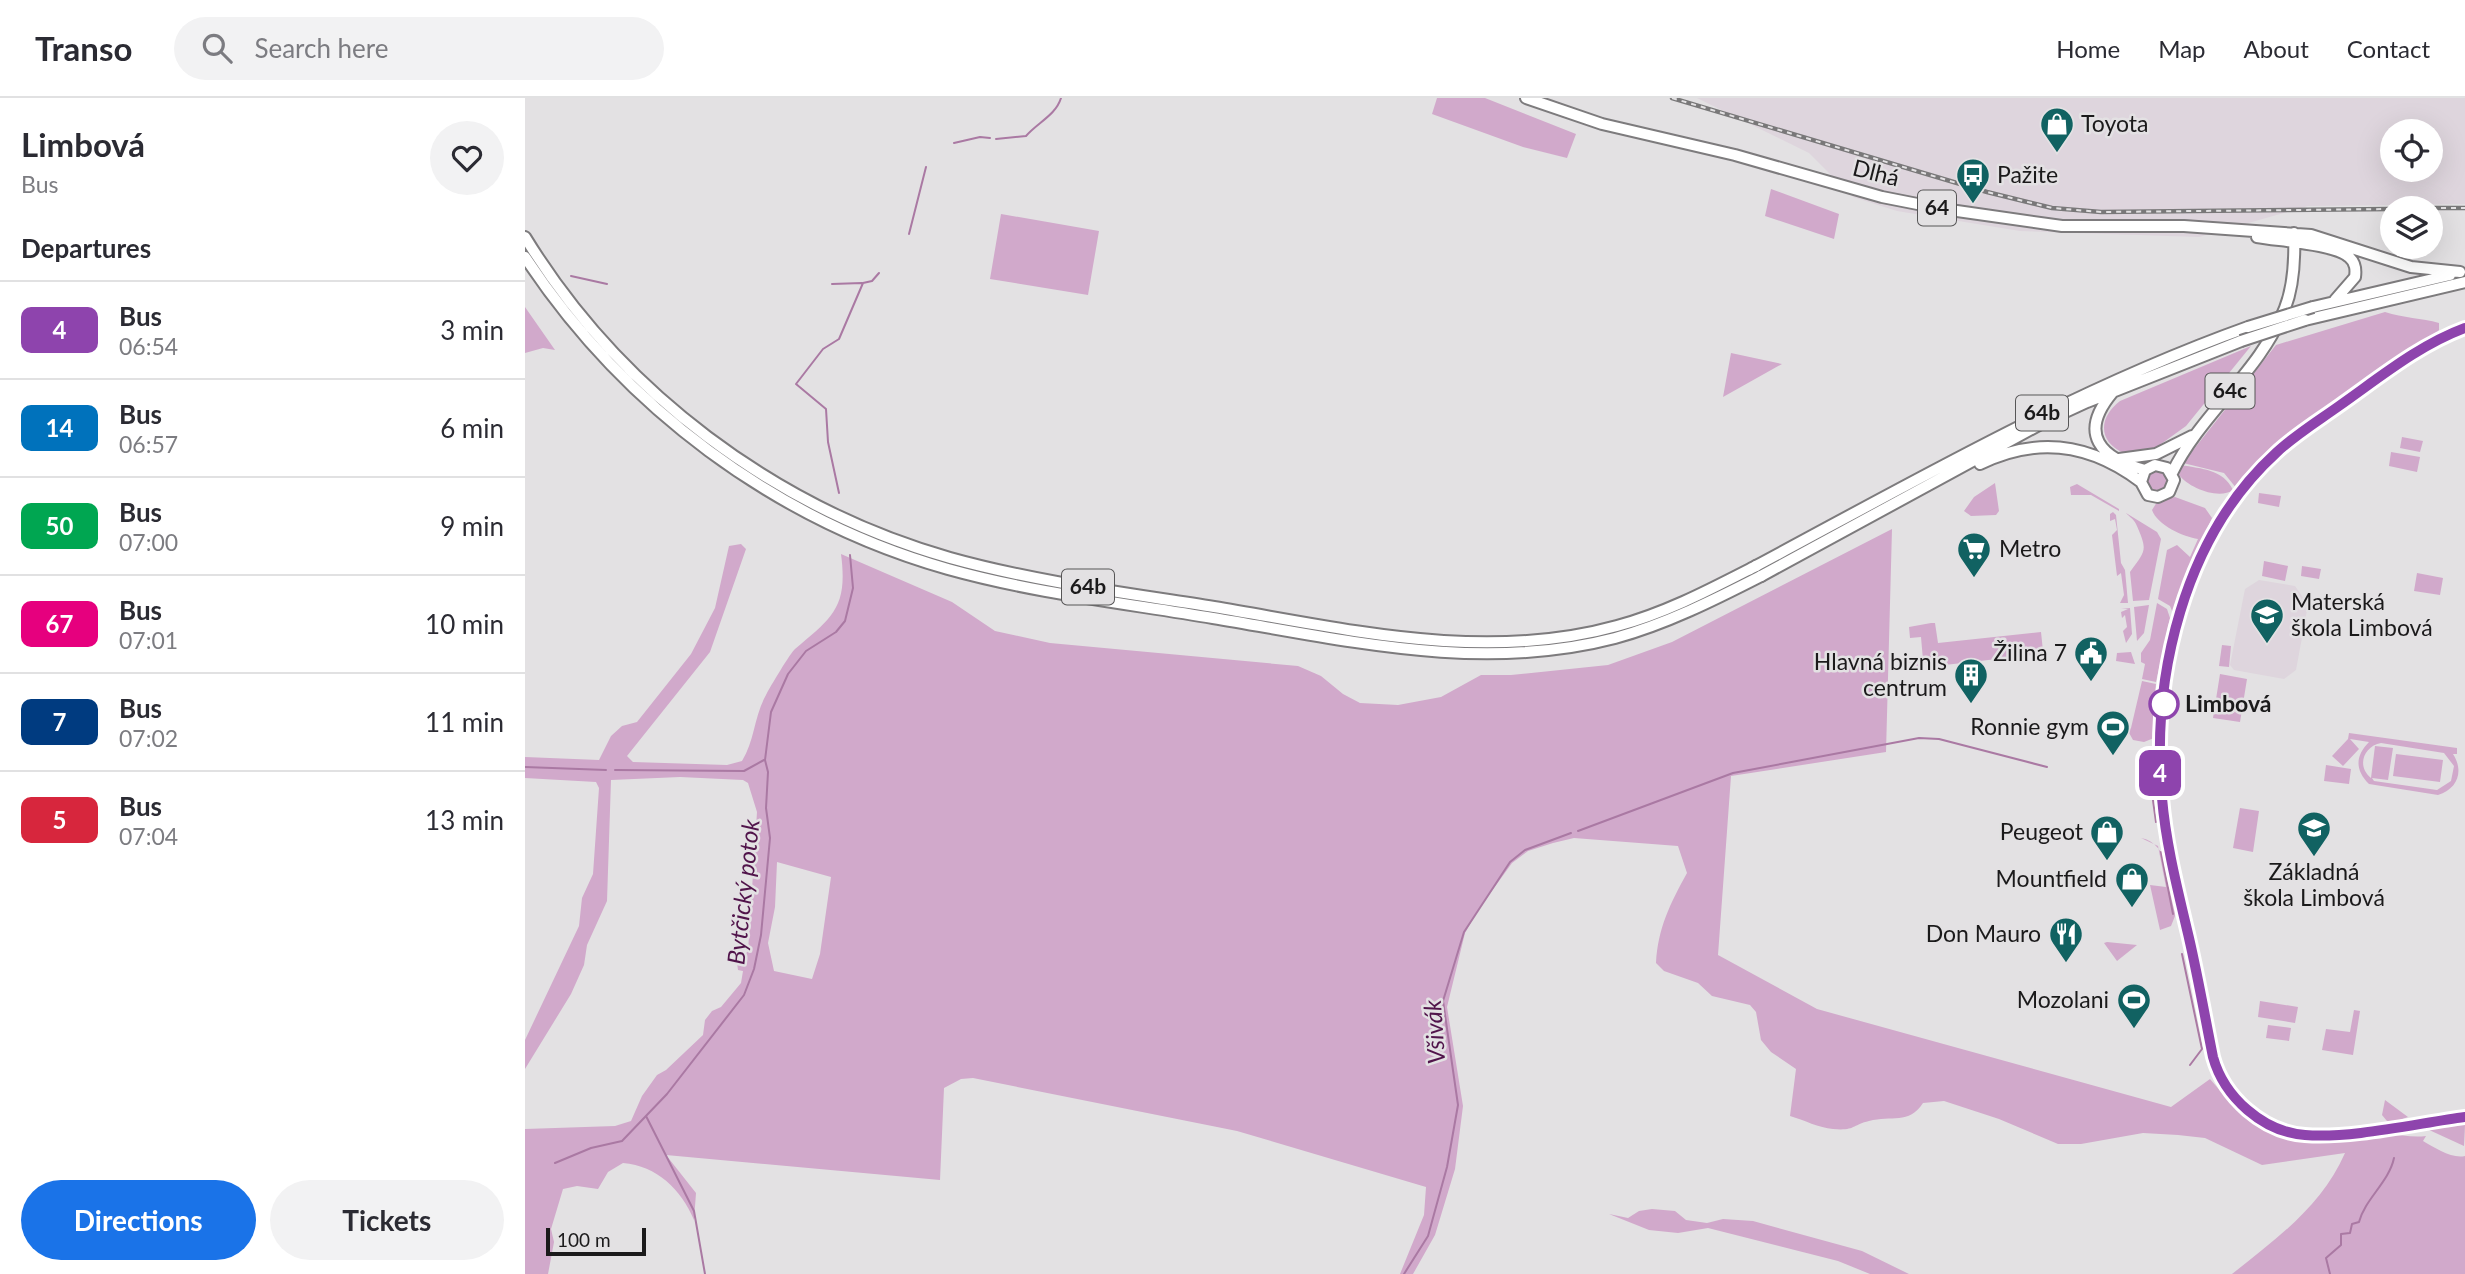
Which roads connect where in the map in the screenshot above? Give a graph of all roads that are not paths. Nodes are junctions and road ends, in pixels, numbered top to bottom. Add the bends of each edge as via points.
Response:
1 (1526, 98) edge
2 (525, 237) edge
3 (2295, 239) junction
4 (525, 257) edge
5 (2463, 277) edge
6 (2335, 300) junction
7 (2114, 391) junction
8 (2195, 435) junction
9 (2116, 458) junction
10 (2161, 465) junction
11 (2145, 470) junction
12 (2172, 473) junction
13 (2141, 482) junction
14 (1910, 495) junction
15 (1758, 571) junction

1 - 3 main road, Dlhá / 64 via 1602,124 1943,209 2062,226 2184,226
2 - 15 main road, 64b via 603,341 655,394 716,443 810,502 870,530 950,558 1044,580 1392,636 1472,644 1550,639 1617,626
3 - 5 main road via 2320,237 2411,267
3 - 6 main road via 2342,253 2354,263 2352,283
3 - 8 main road, 64c via 2290,293 2277,325
4 - 15 main road, 64b via 607,362 709,452 778,497 843,530 918,560 976,576 1390,647 1500,654 1617,638 1686,613
5 - 6 main road, 64b
5 - 7 main road, 64b, bridge via 2305,320
6 - 15 main road, 64b, bridge via 2176,353 2063,402
7 - 9 main road via 2100,408 2094,429 2102,448
7 - 14 main road, 64b
8 - 9 main road via 2156,454
8 - 10 main road
8 - 12 main road
9 - 11 main road
10 - 11 main road
10 - 12 main road
11 - 13 main road
12 - 13 main road via 2173,487 2164,496 2148,495
13 - 14 main road via 2075,451 2034,446 2011,450
14 - 15 main road, 64b

